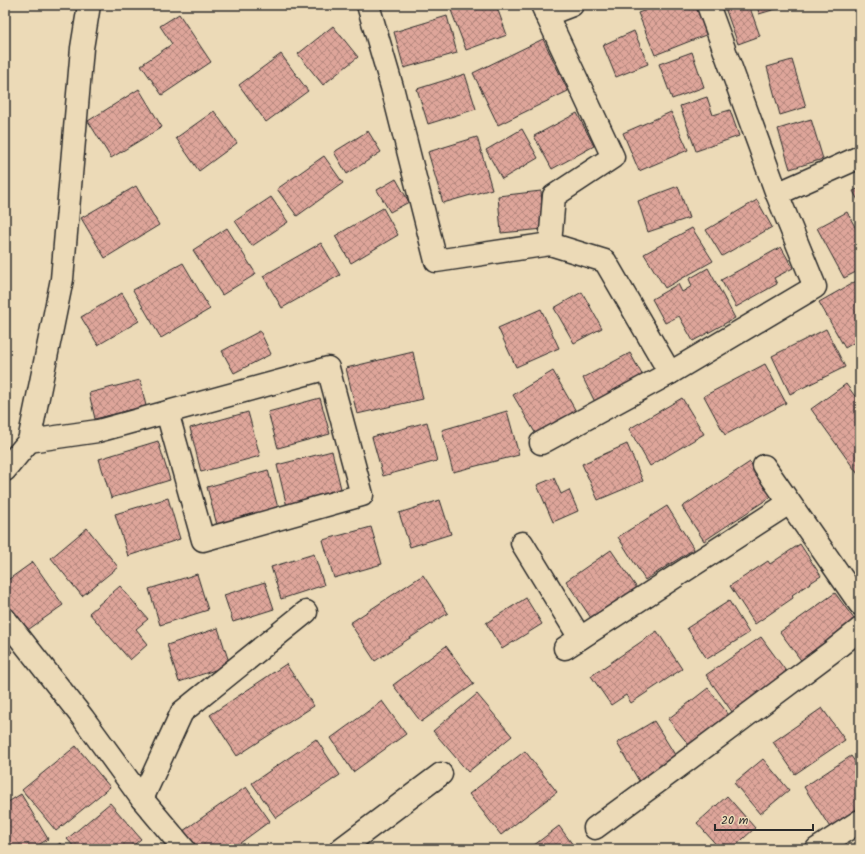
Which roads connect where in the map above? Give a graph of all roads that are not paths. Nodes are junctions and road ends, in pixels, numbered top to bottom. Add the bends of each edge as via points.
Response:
1 (89, 5) edge
2 (368, 5) edge
3 (572, 5) edge
4 (708, 5) edge
5 (544, 10) edge
6 (860, 157) edge
7 (777, 194) junction
8 (550, 244) junction
9 (670, 373) junction
10 (167, 412) junction
11 (29, 440) junction
12 (541, 443) dead end
13 (764, 466) dead end
14 (5, 470) edge
15 (789, 503) junction
16 (522, 543) dead end
17 (860, 604) edge
18 (306, 612) dead end
19 (5, 619) edge
20 (860, 629) edge
21 (441, 774) dead end
22 (142, 799) junction
23 (860, 821) edge
24 (595, 828) dead end
25 (184, 849) edge
26 (341, 849) edge
27 (817, 849) edge

1 - 11 street via 82,48 62,279
2 - 8 street via 392,87 436,261
3 - 5 street
4 - 7 street
5 - 8 street via 613,157 554,196
6 - 7 street
7 - 9 street via 815,288
8 - 9 street via 605,261
9 - 12 street
10 - 10 street via 328,368 362,495 203,540
10 - 11 street via 98,431
11 - 14 street
13 - 15 street
15 - 16 street via 573,643
15 - 17 street
18 - 22 street via 182,712
19 - 22 street via 83,718
20 - 24 street
21 - 26 street
22 - 25 street
23 - 27 street

